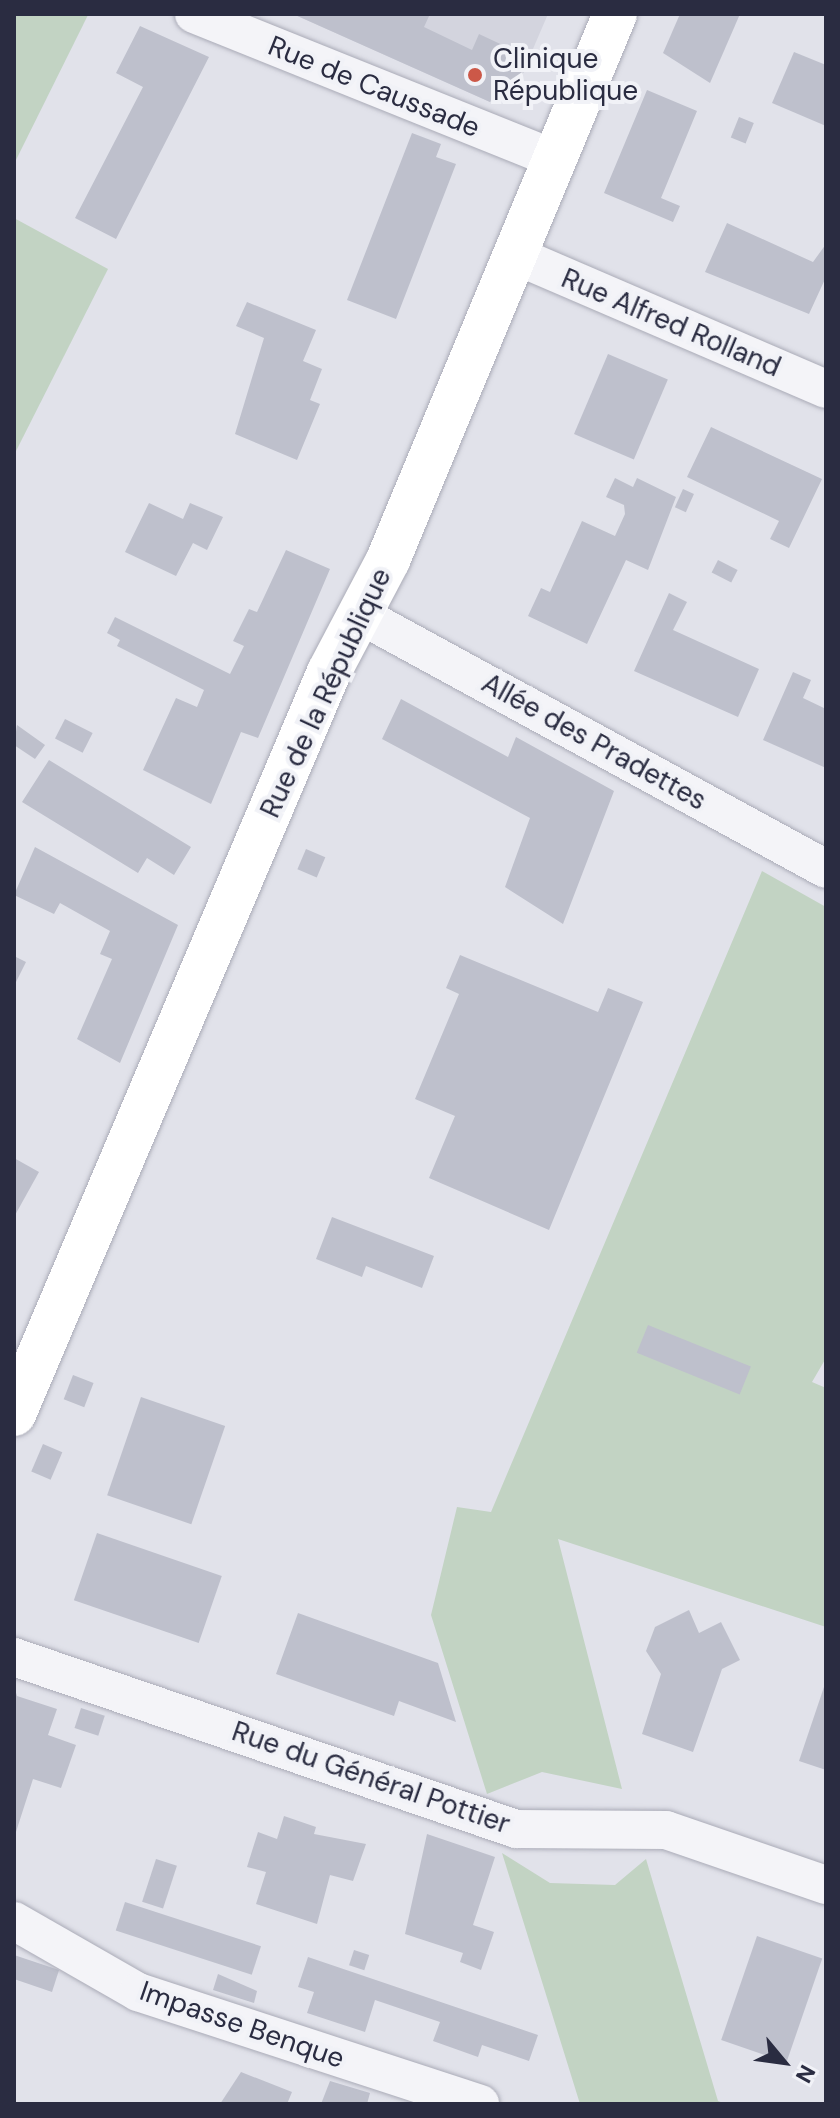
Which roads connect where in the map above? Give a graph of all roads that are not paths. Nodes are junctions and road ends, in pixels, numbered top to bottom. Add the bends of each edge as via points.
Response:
1 (194, 14) edge
2 (615, 14) edge
3 (555, 159) junction
4 (517, 256) junction
5 (826, 389) edge
6 (362, 616) junction
7 (826, 869) edge
8 (14, 1414) edge
9 (14, 1657) edge
10 (826, 1885) edge
11 (14, 1921) edge
12 (480, 2104) edge

1 - 3 street, Rue de Caussade
2 - 3 street, Rue de la République
3 - 4 street, Rue de la République
4 - 5 street, Rue Alfred Rolland
4 - 6 street, Rue de la République
6 - 7 street, Allée des Pradettes
6 - 8 street, Rue de la République via 329,672
9 - 10 street, Rue du Général Pottier via 516,1829 666,1830
11 - 12 street, Impasse Benque via 138,1992

